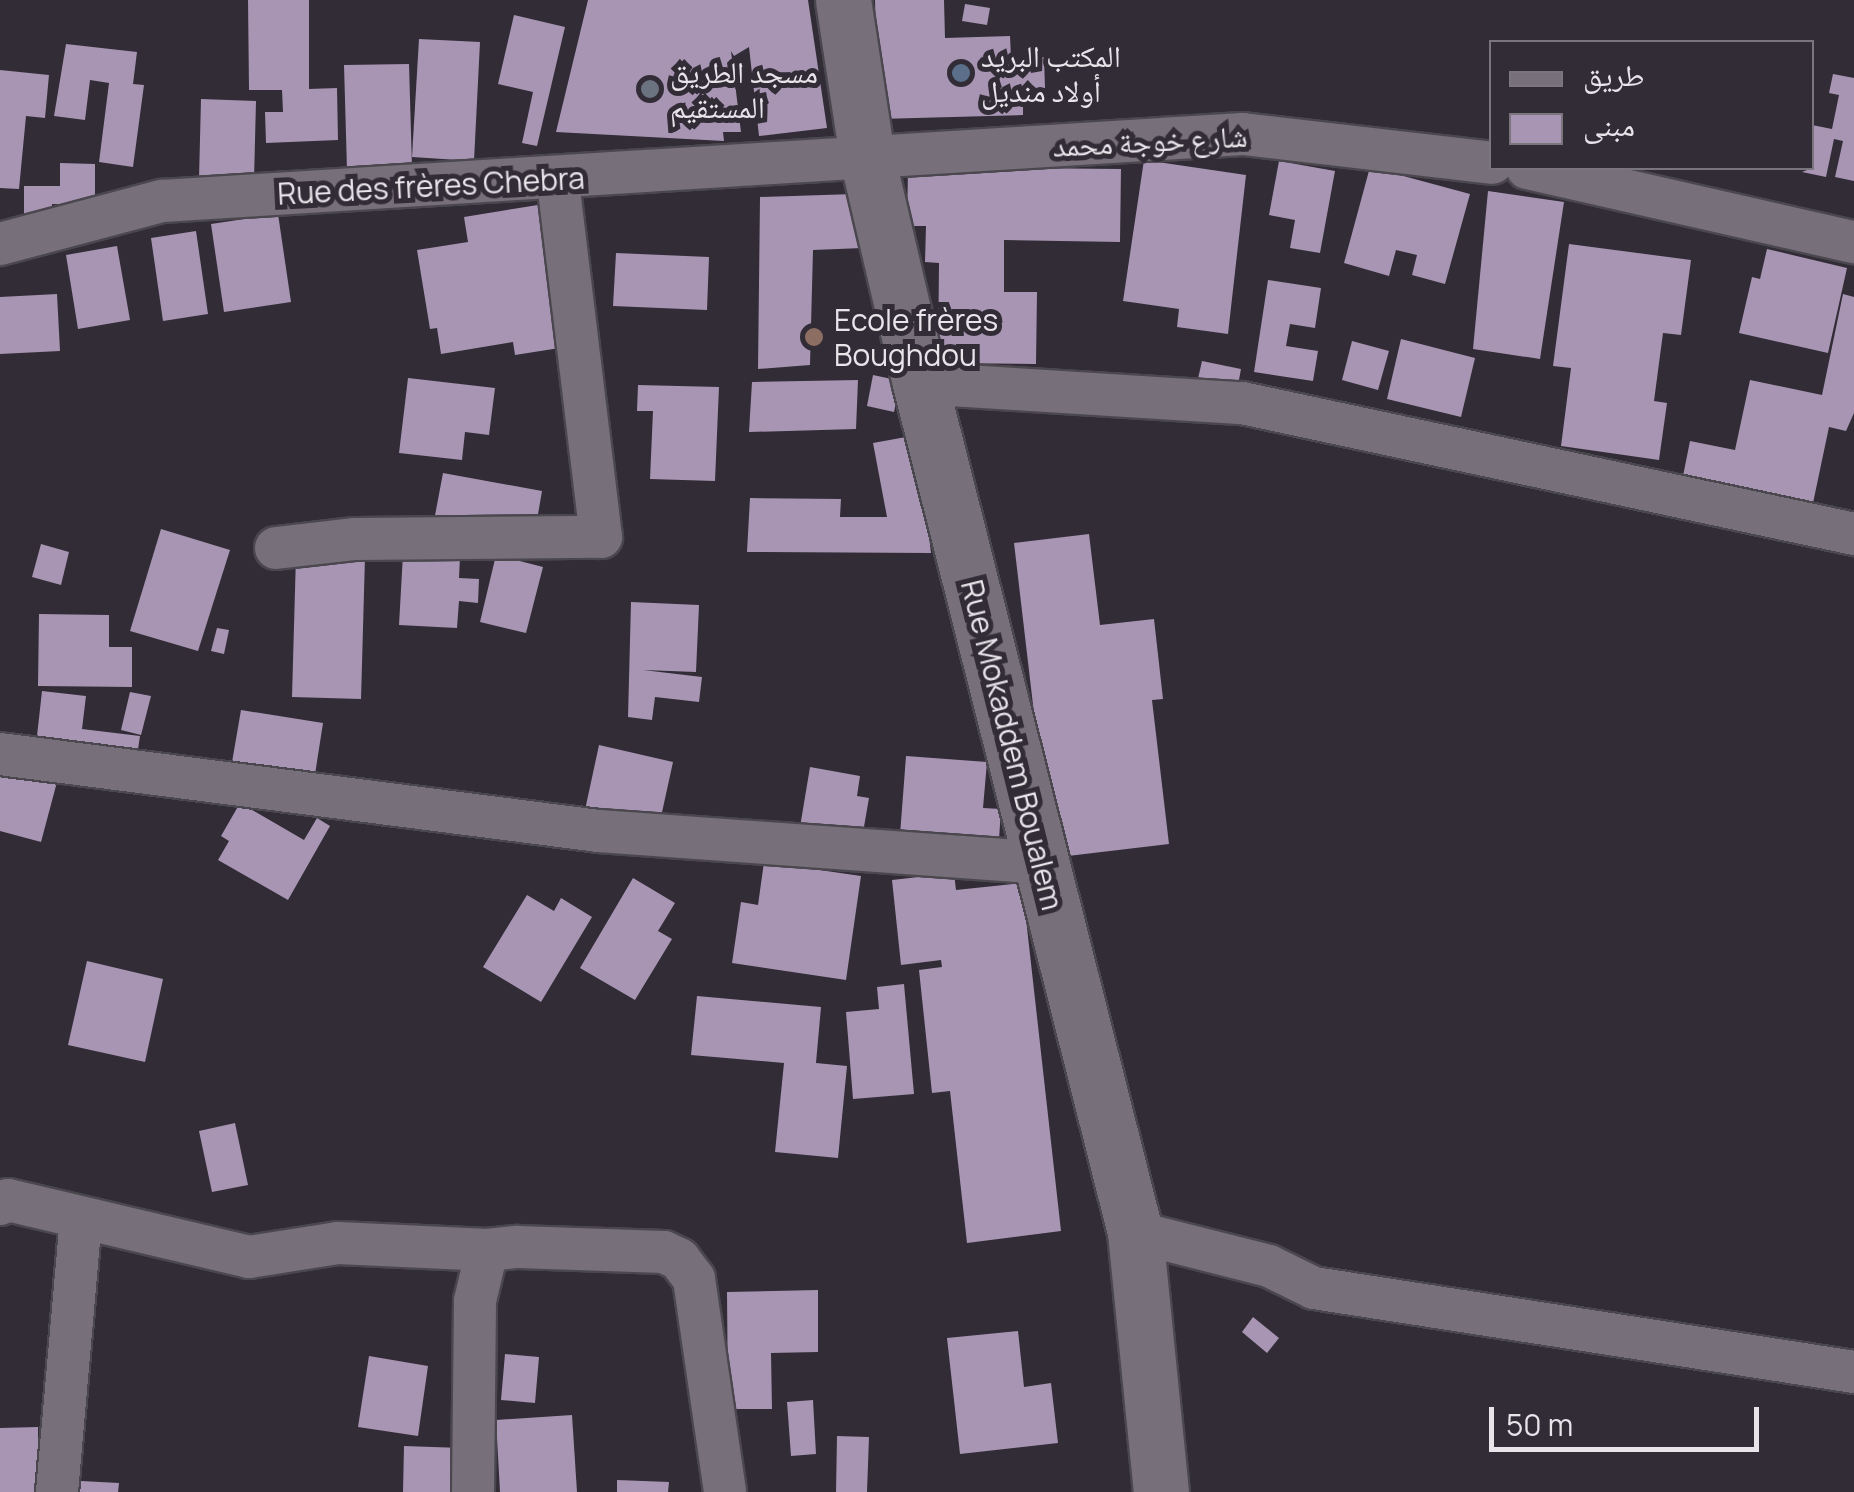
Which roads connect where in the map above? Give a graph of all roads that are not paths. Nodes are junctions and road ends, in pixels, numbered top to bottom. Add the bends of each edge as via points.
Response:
1 (842, 0) edge
2 (868, 156) junction
3 (1489, 163) edge
4 (1536, 170) edge
5 (558, 180) junction
6 (1854, 242) edge
7 (0, 244) edge
8 (920, 383) junction
9 (1854, 534) edge
10 (276, 548) dead end
11 (0, 754) edge
12 (1042, 863) junction
13 (0, 1204) edge
14 (81, 1219) junction
15 (1136, 1232) junction
16 (487, 1250) junction
17 (1854, 1372) edge
18 (57, 1492) edge
19 (473, 1492) edge
20 (725, 1492) edge
21 (1160, 1492) edge

1 - 2 street, Rue Mokaddem Boualem
2 - 3 street, شارع خوجة محمد via 1243,134
2 - 5 street, Rue des frères Chebra
2 - 8 street, Rue Mokaddem Boualem
4 - 6 street
5 - 7 street, Rue des frères Chebra via 162,201
5 - 10 street via 601,538 356,538
8 - 9 street via 1109,390 1242,404
8 - 12 street, Rue Mokaddem Boualem
11 - 12 street via 599,831
12 - 15 street, Rue Mokaddem Boualem
13 - 14 street via 8,1200
14 - 16 street via 250,1257 338,1243
14 - 18 street
15 - 17 street via 1269,1266 1314,1288
15 - 21 street, Rue Mokaddem Boualem
16 - 19 street via 471,1330
16 - 20 street via 664,1252 679,1260 694,1279

